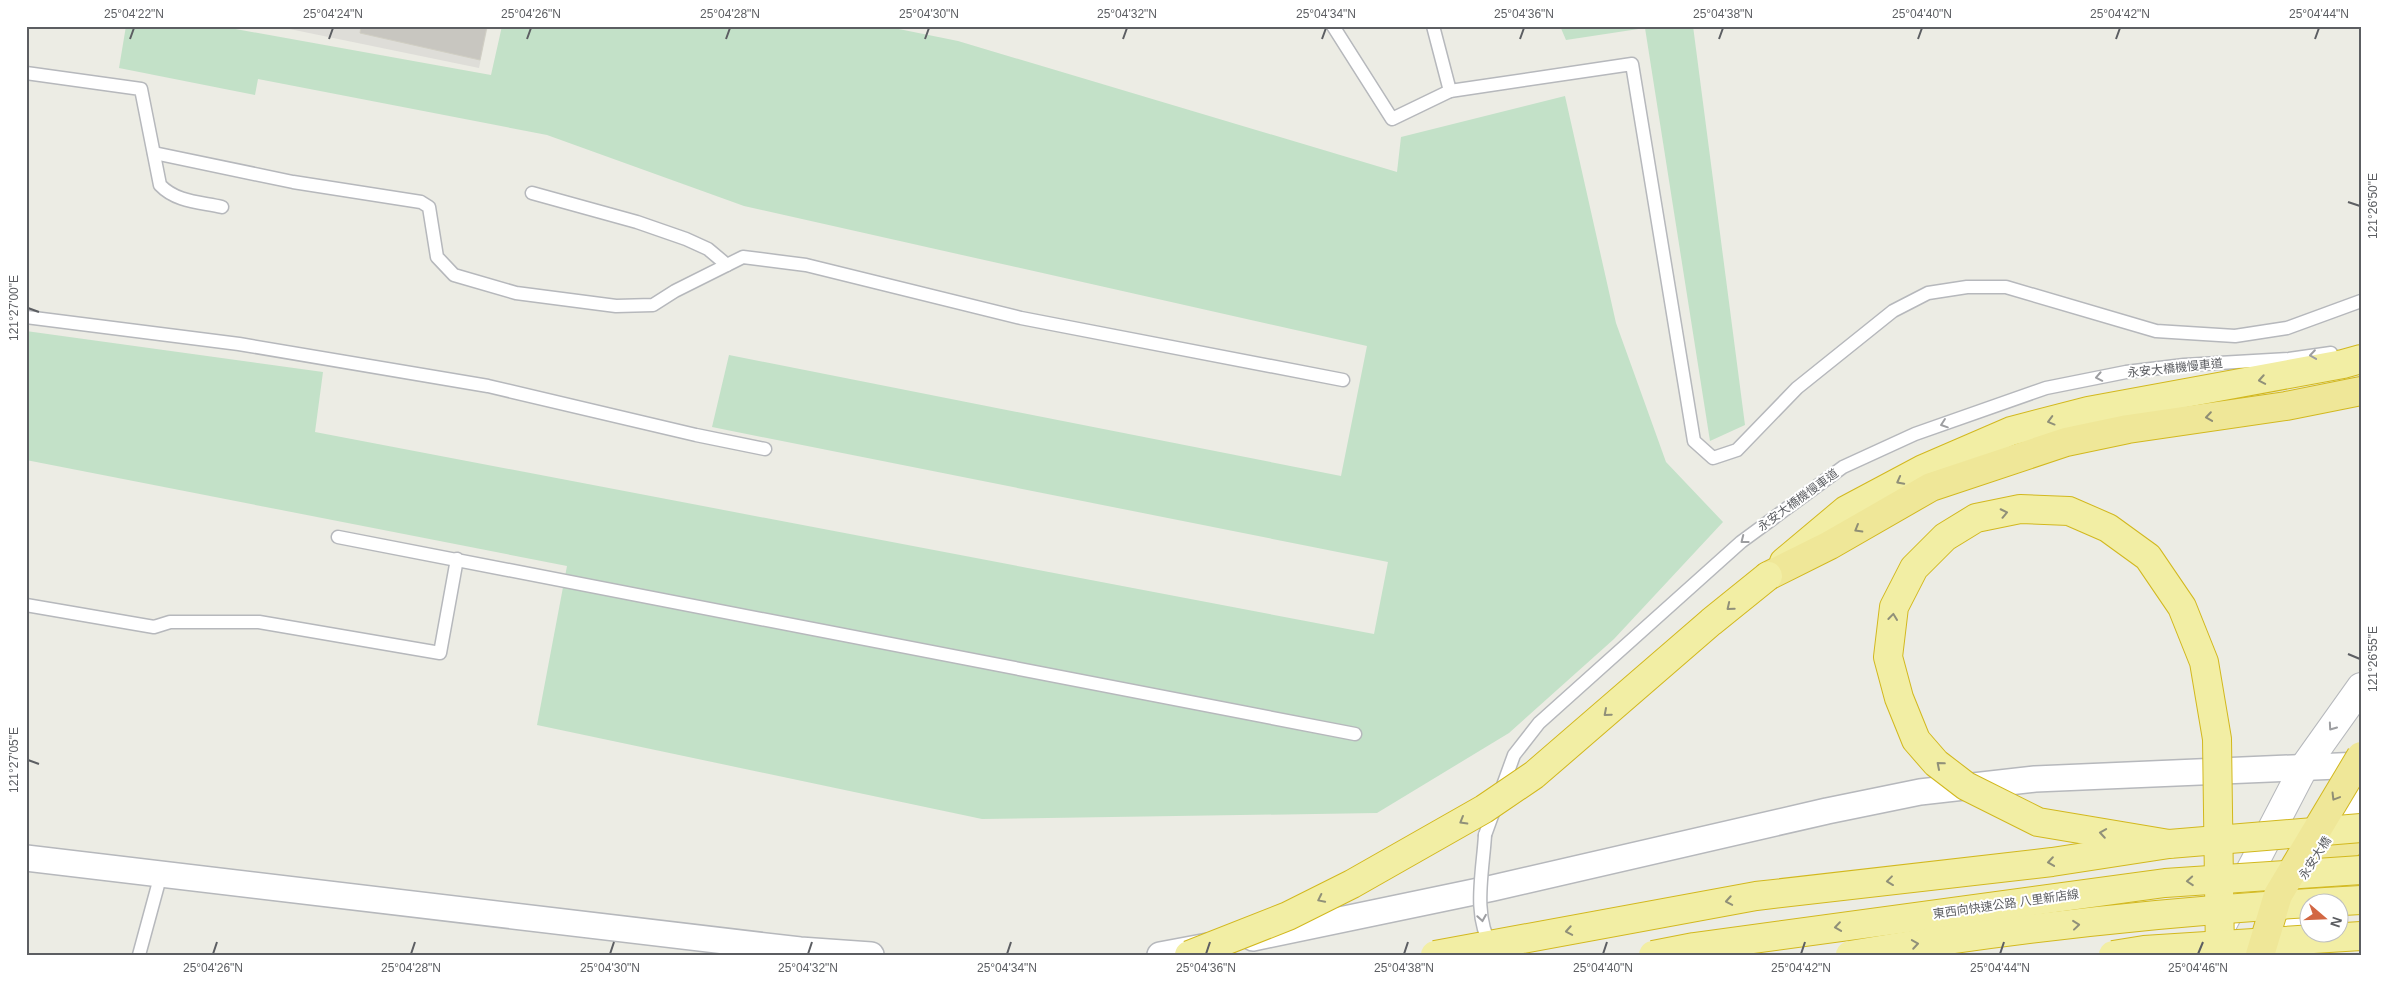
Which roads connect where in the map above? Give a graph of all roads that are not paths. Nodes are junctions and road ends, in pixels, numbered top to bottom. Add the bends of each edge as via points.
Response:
1 (1333, 26) edge
2 (1433, 26) edge
3 (26, 73) edge
4 (1450, 91) junction
5 (154, 153) junction
6 (532, 193) dead end
7 (222, 207) dead end
8 (727, 265) junction
9 (2361, 301) edge
10 (26, 317) edge
11 (2361, 348) edge
12 (2361, 359) edge
13 (1344, 380) dead end
14 (2361, 391) edge
15 (765, 448) dead end
16 (338, 537) dead end
17 (457, 559) junction
18 (1768, 576) junction
19 (26, 606) edge
20 (2361, 687) edge
21 (1355, 734) dead end
22 (2361, 756) edge
23 (2361, 765) edge
24 (2304, 767) junction
25 (2361, 793) edge
26 (2361, 800) edge
27 (2361, 828) edge
28 (2168, 844) junction
29 (26, 858) edge
30 (2361, 863) edge
31 (2361, 870) edge
32 (161, 874) junction
33 (2308, 894) edge
34 (2309, 894) edge
35 (2339, 894) edge
36 (2361, 900) edge
37 (2300, 914) edge
38 (2361, 936) edge
39 (139, 955) edge
40 (871, 955) edge
41 (1160, 955) edge
42 (1189, 955) edge
43 (1434, 955) edge
44 (1497, 955) edge
45 (1652, 955) edge
46 (1850, 955) edge
47 (2113, 955) edge
48 (2207, 955) edge
49 (2220, 955) edge
50 (2261, 955) edge
51 (2286, 955) edge

1 - 4 lane via 1392,120
2 - 4 lane
3 - 5 lane via 141,89
4 - 9 lane via 1632,64 1694,441 1713,458 1737,450 1798,388 1892,312 1928,293 1967,287 2006,287 2156,330 2235,336 2287,328
5 - 7 lane via 160,185 169,194
5 - 8 lane via 293,182 421,202 428,207 437,257 454,275 516,292 616,306 653,305
6 - 8 lane via 686,239 708,249
8 - 13 lane via 743,257 806,265 1021,318
10 - 15 lane via 239,344 488,386
11 -> 44 lane, 永安大橋機慢車道, bridge via 2290,359 2136,371 2046,388 1915,434 1843,467 1741,542 1539,723 1514,755 1485,835 1480,910 1485,935
12 -> 18 highway via 2088,411 2011,431 1923,469 1846,510
14 -> 18 highway via 2066,442 1931,486 1830,545
16 - 17 lane
17 - 19 lane via 440,653 259,622 170,622 154,627
17 - 21 lane
18 -> 42 highway, bridge via 1710,622 1534,775 1484,809 1312,904
20 -> 24 main road
22 -> 50 highway, bridge via 2278,895
23 - 24 street
24 - 41 street via 2035,779 1920,792 1320,925
24 - 48 main road
25 - 50 main road, 永安大橋, bridge via 2309,863
26 - 33 main road, 永安大橋, bridge
27 - 28 highway, bridge
27 - 34 highway, bridge
28 -> 43 highway, bridge via 2052,862 1756,896
28 -> 49 highway, bridge via 2038,822 1966,786 1936,763 1916,740 1898,698 1888,657 1894,607 1914,568 1945,537 1976,518 2020,510 2069,511 2108,528 2148,557 2177,600 2204,662 2218,739
29 - 32 street
30 - 35 highway, bridge
31 -> 45 highway, 東西向快速公路 八里新店線, bridge via 2165,883 1694,946
32 - 39 lane
32 - 40 street via 800,950
46 -> 36 highway, bridge via 1933,941 2150,917
37 - 51 main road, 永安大橋, bridge
38 - 47 highway, bridge via 2144,950

